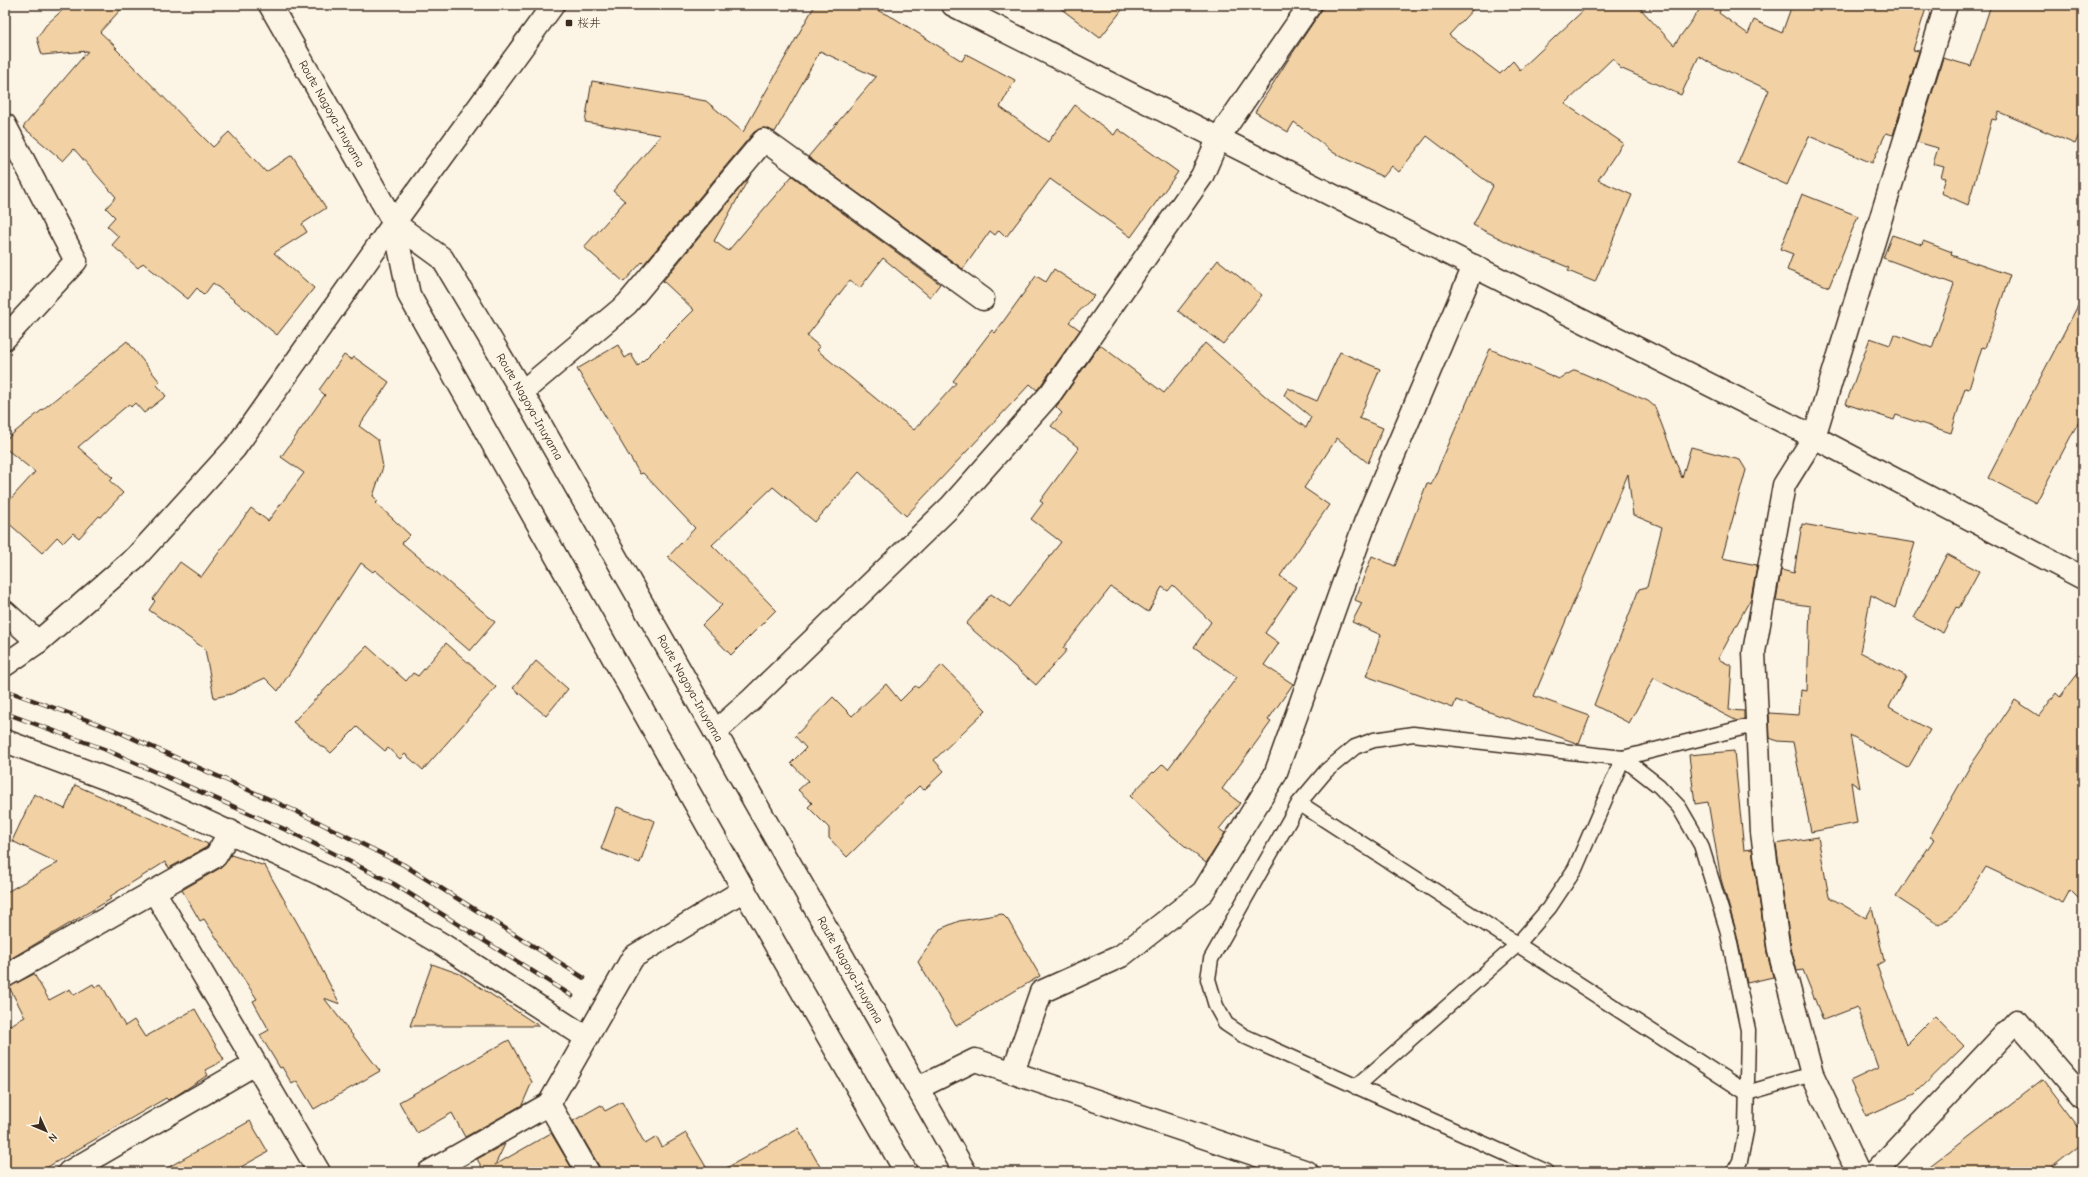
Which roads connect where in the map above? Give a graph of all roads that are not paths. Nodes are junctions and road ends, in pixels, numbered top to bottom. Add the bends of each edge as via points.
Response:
1 (270, 5) edge
2 (554, 5) edge
3 (953, 5) edge
4 (1310, 5) edge
5 (1946, 5) edge
6 (5, 125) edge
7 (1218, 137) junction
8 (394, 223) junction
9 (1474, 266) junction
10 (983, 299) dead end
11 (5, 338) edge
12 (522, 392) junction
13 (1814, 437) junction
14 (2083, 578) edge
15 (5, 612) edge
16 (38, 642) junction
17 (5, 665) edge
18 (1758, 724) junction
19 (714, 732) junction
20 (5, 741) edge
21 (1623, 758) junction
22 (1299, 803) junction
23 (230, 831) junction
24 (744, 890) junction
25 (154, 891) junction
26 (1517, 945) junction
27 (5, 976) edge
28 (586, 1038) junction
29 (254, 1064) junction
30 (1013, 1072) junction
31 (1812, 1074) junction
32 (1356, 1087) junction
33 (918, 1088) junction
34 (1747, 1093) junction
35 (2083, 1098) edge
36 (548, 1104) junction
37 (69, 1172) edge
38 (319, 1172) edge
39 (429, 1172) edge
40 (588, 1172) edge
41 (906, 1172) edge
42 (966, 1172) edge
43 (1307, 1172) edge
44 (1547, 1172) edge
45 (1734, 1172) edge
46 (1858, 1172) edge
47 (1875, 1172) edge

1 - 8 street, Route Nagoya-Inuyama
2 - 8 street
3 - 7 street
4 - 7 street
5 - 13 street
6 - 11 street via 76,261
7 - 9 street
7 - 19 street via 1202,176 1051,393 950,506 752,699
8 - 12 street, Route Nagoya-Inuyama via 442,258
8 - 16 street via 235,448 136,557
8 - 24 street, Route Nagoya-Inuyama via 409,295
9 - 13 street
9 - 30 street via 1365,522 1275,775 1203,892 1121,956 1041,992
10 - 12 street via 764,140 627,304
12 - 19 street, Route Nagoya-Inuyama
13 - 14 street
13 - 18 street via 1784,485 1754,652
15 - 16 street
16 - 17 street
18 - 21 lane
18 - 31 street via 1762,833 1778,951
19 - 33 street, Route Nagoya-Inuyama
20 - 23 street via 142,792
21 - 22 lane via 1413,734 1374,740 1355,747 1326,771
21 - 26 lane via 1575,869 1549,908
21 - 34 lane via 1659,786 1679,807 1700,845 1727,929 1748,1030
22 - 26 lane
22 - 32 lane via 1211,959 1208,979 1216,1006 1226,1024 1244,1036
23 - 25 street via 216,856
23 - 28 street via 331,879 443,945
24 - 28 street via 633,957
24 - 41 street, Route Nagoya-Inuyama
25 - 27 street
25 - 29 street
26 - 32 lane
26 - 34 lane
28 - 36 street
29 - 37 street
29 - 38 street
30 - 33 street via 975,1060
30 - 43 street
31 - 34 lane
31 - 46 street
32 - 44 lane
33 - 42 street, Route Nagoya-Inuyama
34 - 45 lane via 1746,1131 1740,1161
35 - 47 street via 2017,1021
36 - 39 street
36 - 40 street

